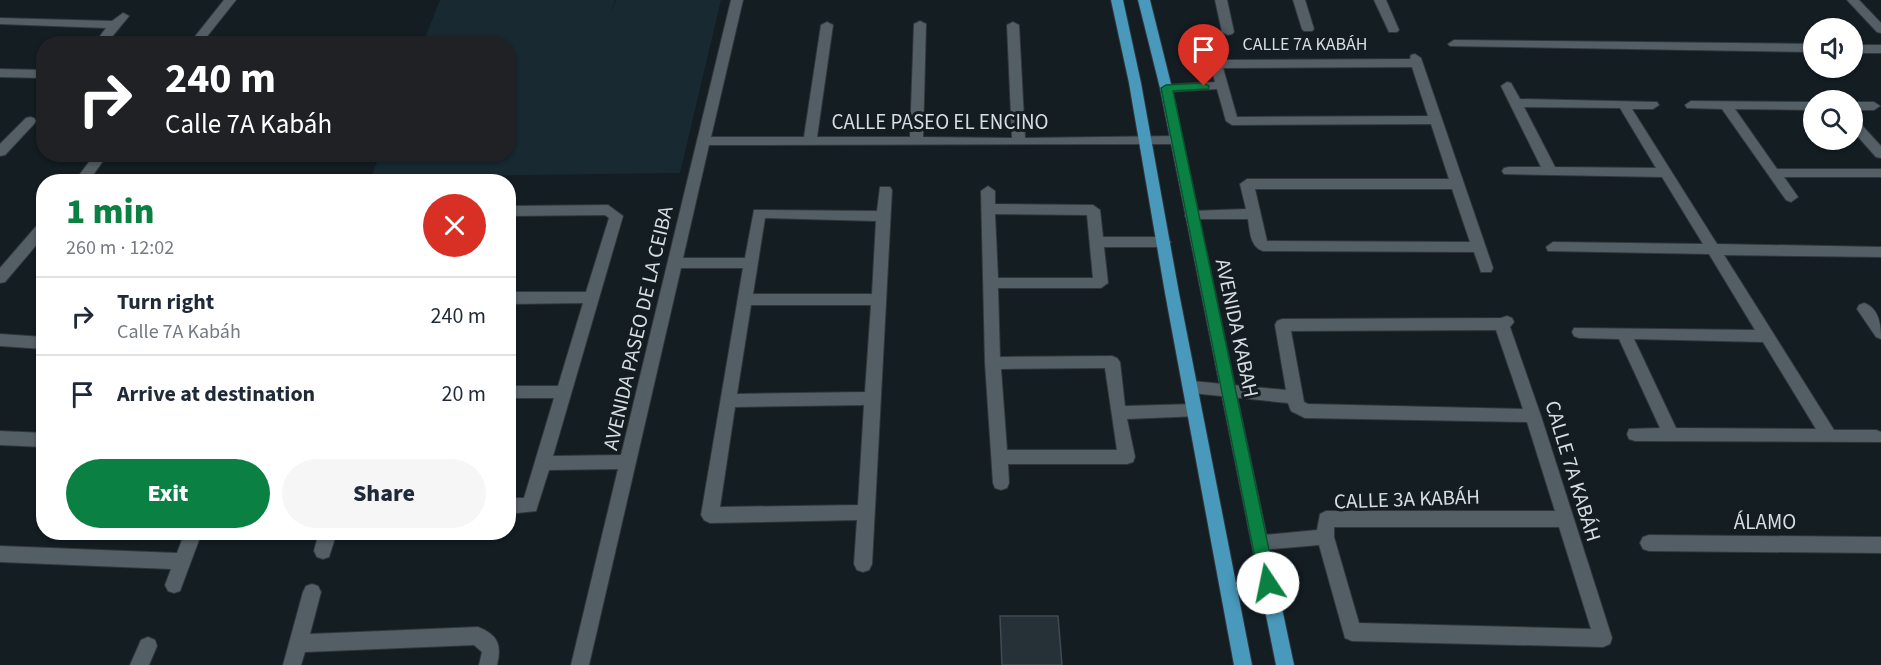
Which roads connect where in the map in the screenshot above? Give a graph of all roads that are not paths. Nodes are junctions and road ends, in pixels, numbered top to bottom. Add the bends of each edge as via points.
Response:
1 (230, 0) edge
2 (737, 0) edge
3 (1117, 0) edge
4 (1144, 0) edge
5 (1221, 0) edge
6 (1299, 0) edge
7 (1380, 0) edge
8 (1854, 0) edge
9 (123, 16) dead end
10 (0, 21) edge
11 (827, 24) dead end
12 (920, 24) dead end
13 (1013, 25) dead end
14 (115, 26) junction
15 (1308, 29) dead end
16 (1393, 30) dead end
17 (1881, 30) edge
18 (1228, 32) dead end
19 (106, 36) edge
20 (201, 36) edge
21 (1454, 44) dead end
22 (1803, 48) edge
23 (1863, 49) edge
24 (1881, 49) edge
25 (0, 73) edge
26 (36, 75) edge
27 (1222, 85) junction
28 (1507, 86) dead end
29 (1166, 88) junction
30 (1516, 103) junction
31 (1623, 104) junction
32 (1653, 105) dead end
33 (1691, 105) dead end
34 (1725, 105) junction
35 (1803, 106) edge
36 (1863, 106) edge
37 (1874, 106) dead end
38 (1436, 120) junction
39 (30, 121) dead end
40 (1863, 134) edge
41 (0, 135) edge
42 (16, 135) junction
43 (1144, 139) junction
44 (1177, 140) junction
45 (703, 141) junction
46 (810, 141) junction
47 (916, 142) junction
48 (1019, 142) junction
49 (0, 152) edge
50 (1881, 154) edge
51 (96, 162) edge
52 (1509, 171) dead end
53 (1550, 171) junction
54 (1665, 173) junction
55 (1774, 173) junction
56 (1881, 173) edge
57 (86, 174) edge
58 (1458, 184) junction
59 (885, 190) dead end
60 (988, 191) dead end
61 (1791, 197) dead end
62 (988, 209) junction
63 (516, 212) edge
64 (1253, 214) junction
65 (883, 216) junction
66 (1192, 216) junction
67 (36, 235) edge
68 (1097, 242) junction
69 (1164, 242) junction
70 (1478, 247) junction
71 (1553, 247) dead end
72 (1711, 249) junction
73 (1881, 252) edge
74 (675, 263) junction
75 (751, 263) junction
76 (1486, 268) dead end
77 (0, 278) edge
78 (991, 283) junction
79 (592, 297) junction
80 (516, 298) edge
81 (880, 299) junction
82 (746, 300) junction
83 (1864, 309) dead end
84 (1578, 332) dead end
85 (1624, 333) junction
86 (1881, 333) edge
87 (1765, 336) junction
88 (0, 340) edge
89 (36, 342) edge
90 (993, 363) junction
91 (1192, 387) junction
92 (1227, 390) junction
93 (516, 392) edge
94 (564, 392) junction
95 (1295, 397) junction
96 (873, 398) junction
97 (729, 401) junction
98 (1194, 411) junction
99 (1118, 412) junction
100 (1533, 416) junction
101 (1635, 434) dead end
102 (1671, 434) junction
103 (1829, 436) junction
104 (1876, 437) dead end
105 (0, 438) edge
106 (36, 440) edge
107 (999, 458) junction
108 (629, 462) junction
109 (542, 463) junction
110 (1001, 483) dead end
111 (516, 506) edge
112 (866, 512) junction
113 (1564, 519) junction
114 (1325, 537) junction
115 (191, 540) edge
116 (326, 540) edge
117 (1260, 543) junction
118 (1649, 543) dead end
119 (1881, 545) edge
120 (323, 551) dead end
121 (0, 554) edge
122 (183, 561) junction
123 (864, 564) dead end
124 (174, 585) dead end
125 (312, 592) dead end
126 (1603, 638) joint
127 (298, 643) junction
128 (148, 646) dead end
129 (139, 665) edge
130 (292, 665) edge
131 (488, 665) edge
132 (580, 665) edge
133 (1243, 665) edge
134 (1285, 665) edge

1 - 20 street
2 - 45 street, AVENIDA PASEO DE LA CEIBA
3 - 43 main road via 1135,73
4 - 29 main road, AVENIDA KABAH
5 - 18 street
6 - 15 street
7 - 16 street
8 - 17 street
9 - 14 street
10 - 14 street
11 - 46 street
12 - 47 street
13 - 48 street
14 - 19 street
21 - 22 street
23 - 24 street
25 - 26 street
27 - 29 street
27 - 38 street, CALLE 7A KABÁH via 1232,121
27 - 38 street, CALLE 7A KABÁH via 1216,64 1416,61
28 - 30 street
29 - 44 main road, AVENIDA KABAH
30 - 31 street
30 - 53 street
31 - 32 street
31 - 54 street
33 - 34 street
34 - 35 street
34 - 55 street
36 - 37 street
38 - 58 street, CALLE 7A KABÁH
39 - 42 street
40 - 50 street
41 - 42 street
42 - 49 street
43 - 44 street, CALLE PASEO EL ENCINO
43 - 48 street, CALLE PASEO EL ENCINO
43 - 69 main road
44 - 66 main road, AVENIDA KABAH
45 - 46 street, CALLE PASEO EL ENCINO
45 - 74 street, AVENIDA PASEO DE LA CEIBA
46 - 47 street, CALLE PASEO EL ENCINO
47 - 48 street, CALLE PASEO EL ENCINO
51 - 57 street
52 - 53 street
53 - 54 street
54 - 72 street
55 - 56 street
55 - 61 street
58 - 64 street via 1247,184
58 - 70 street, CALLE 7A KABÁH
59 - 65 street
60 - 62 street
62 - 68 street via 1093,210
62 - 78 street
63 - 79 street via 608,210 616,216
64 - 66 street
64 - 70 street via 1258,241 1263,246
65 - 75 street via 759,213
65 - 81 street
66 - 92 main road, AVENIDA KABAH
67 - 77 street
68 - 69 street
68 - 78 street via 1101,283
69 - 91 main road
70 - 76 street, CALLE 7A KABÁH
71 - 72 street
72 - 73 street
72 - 87 street
74 - 75 street
74 - 108 street, AVENIDA PASEO DE LA CEIBA
75 - 82 street
78 - 90 street
79 - 80 street
79 - 94 street
81 - 82 street
81 - 96 street
82 - 97 street
83 - 86 street
84 - 85 street
85 - 87 street
85 - 102 street
87 - 103 street
88 - 89 street
90 - 99 street via 1112,362
90 - 107 street
91 - 92 street
91 - 98 main road
92 - 95 street
92 - 117 main road, AVENIDA KABAH
93 - 94 street
94 - 109 street
95 - 100 street via 1297,406 1305,411
95 - 100 street, CALLE 7A KABÁH via 1282,325 1504,323
96 - 97 street
96 - 112 street
97 - 112 street via 710,515
98 - 99 street
98 - 133 main road
99 - 107 street via 1126,457
100 - 113 street, CALLE 7A KABÁH
101 - 102 street
102 - 103 street
103 - 104 street
105 - 106 street
107 - 110 street
108 - 109 street
108 - 132 street, AVENIDA PASEO DE LA CEIBA
109 - 111 street via 530,506
112 - 123 street
113 - 114 street, CALLE 3A KABÁH via 1326,519
113 - 126 street, CALLE 7A KABÁH
114 - 117 street
114 - 126 street, CALLE 3A KABÁH via 1352,632
115 - 122 street
116 - 120 street
117 - 134 main road, AVENIDA KABAH
118 - 119 street, ÁLAMO
121 - 122 street
122 - 124 street
125 - 127 street
127 - 130 street
127 - 131 street via 478,636 492,649
128 - 129 street

